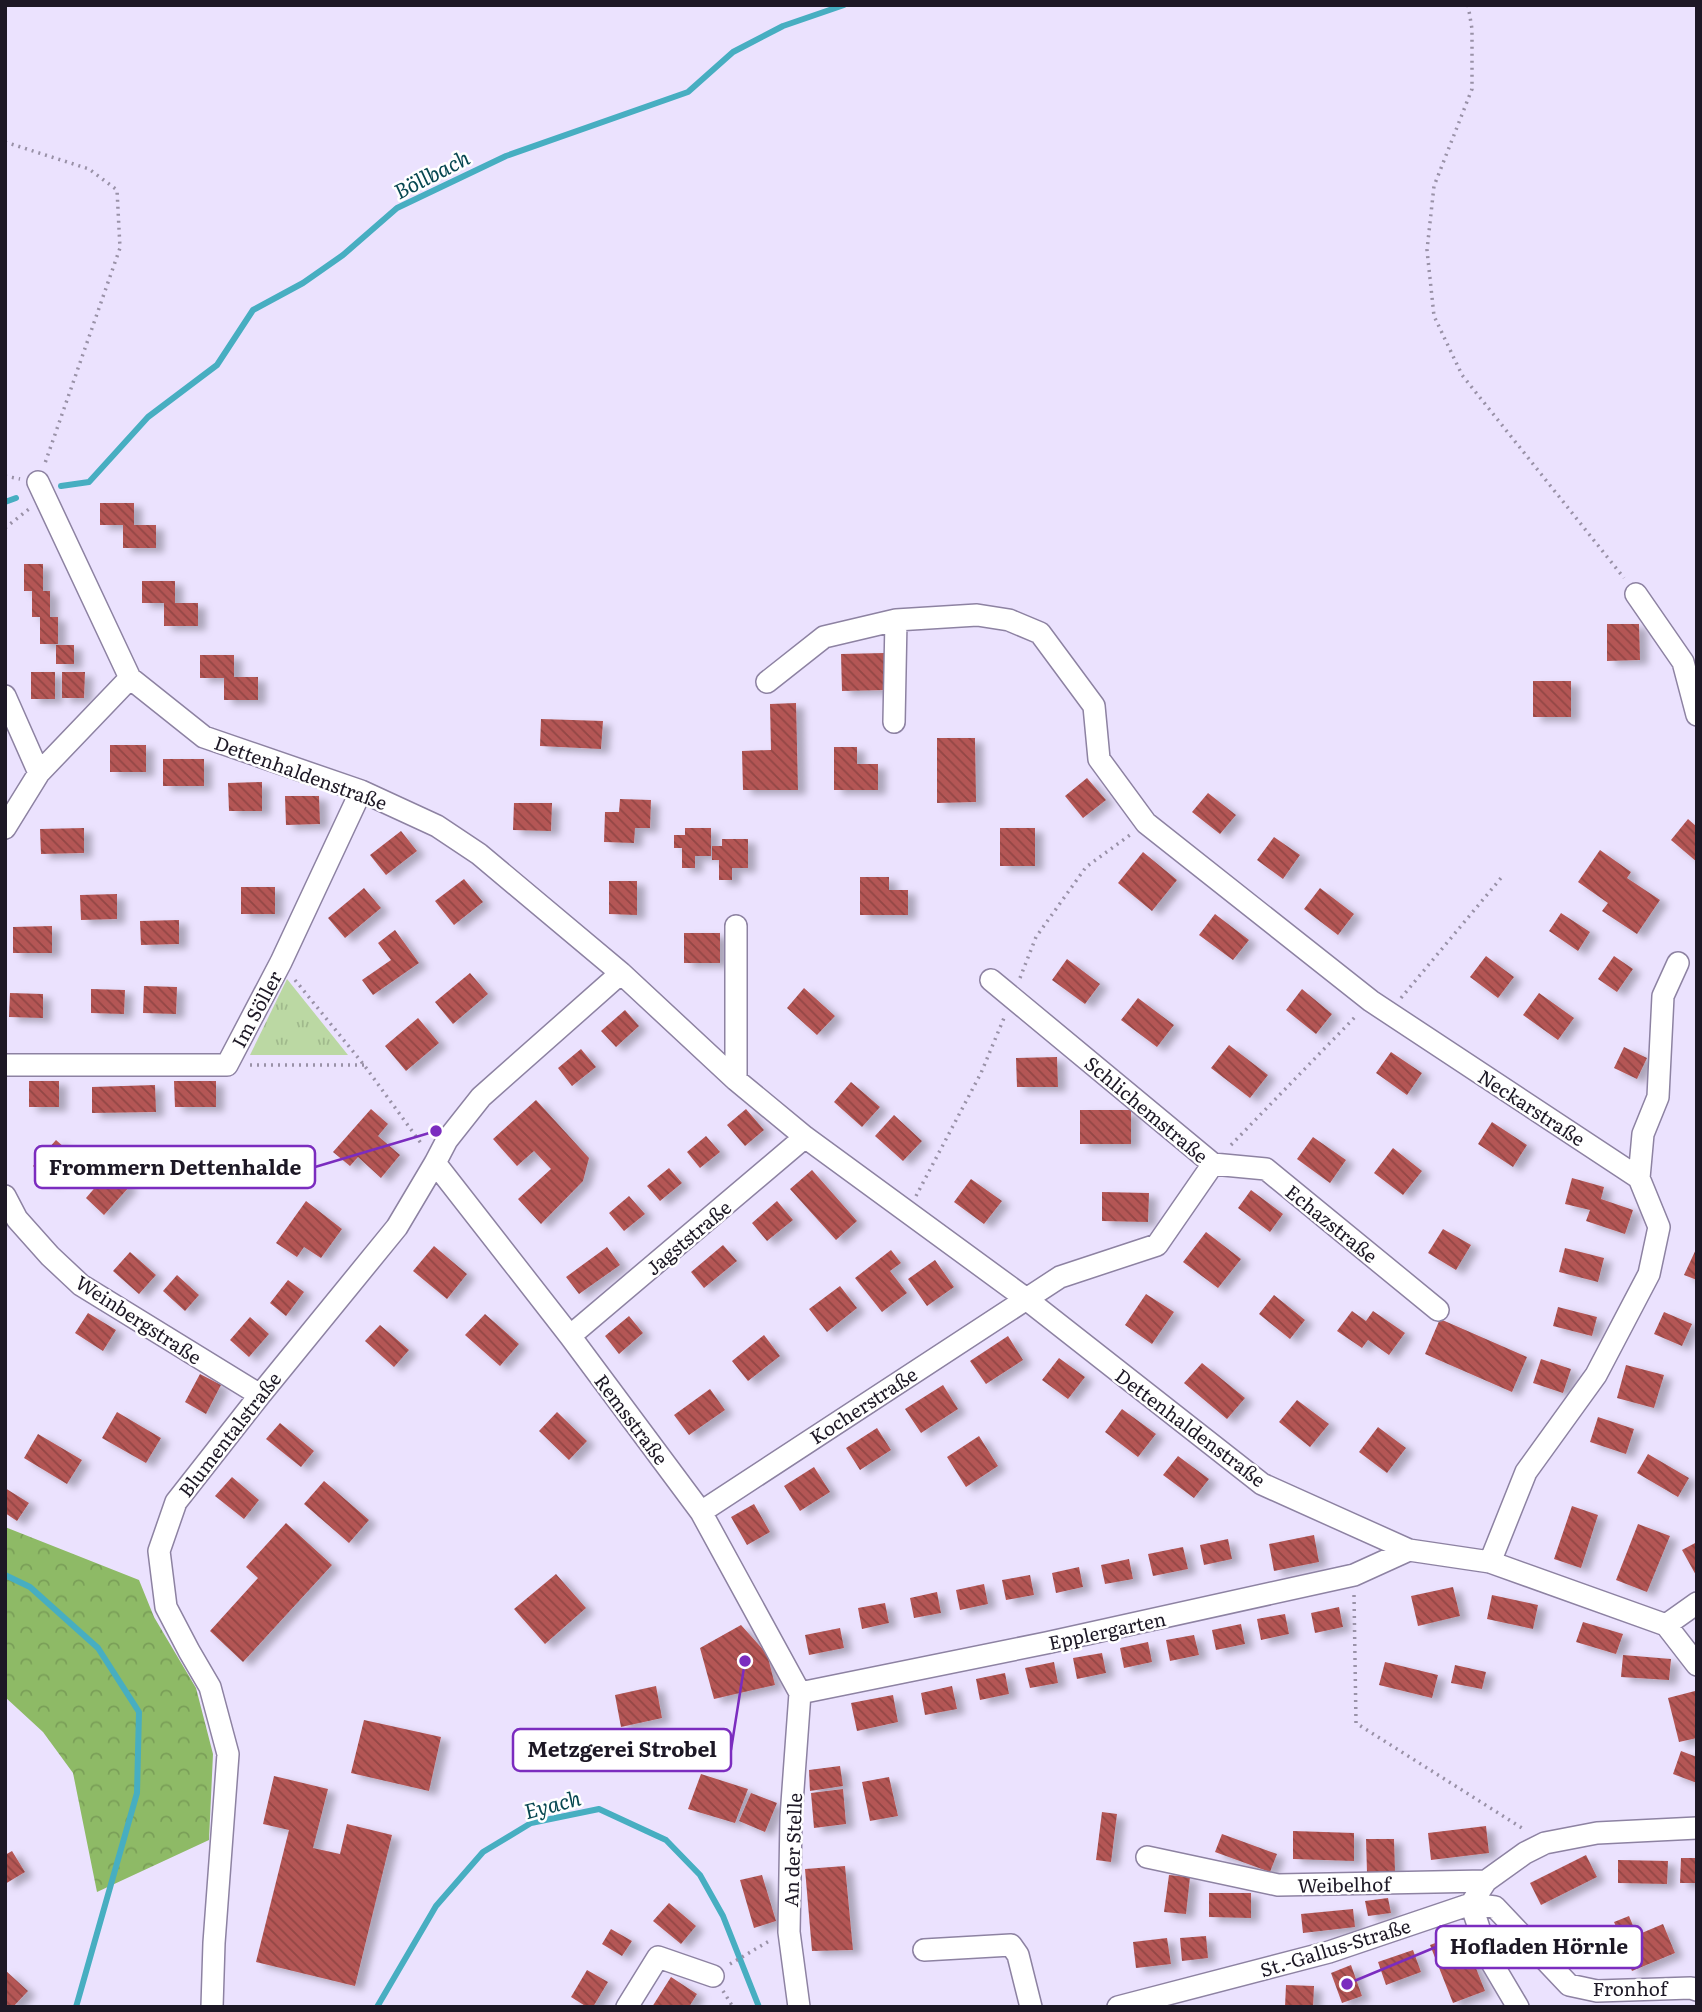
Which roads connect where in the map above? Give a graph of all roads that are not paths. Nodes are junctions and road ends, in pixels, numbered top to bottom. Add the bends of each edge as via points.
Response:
1 (43, 491) road end
2 (1636, 594) road end
3 (896, 620) junction
4 (130, 678) junction
5 (766, 682) dead end
6 (5, 696) edge
7 (1697, 715) edge
8 (894, 722) dead end
9 (39, 773) junction
10 (361, 791) junction
11 (5, 828) edge
12 (736, 926) dead end
13 (1678, 963) dead end
14 (621, 973) junction
15 (991, 980) dead end
16 (5, 1065) edge
17 (736, 1080) junction
18 (805, 1137) junction
19 (435, 1163) junction
20 (1213, 1164) junction
21 (1639, 1178) junction
22 (5, 1195) edge
23 (1025, 1298) junction
24 (1438, 1310) dead end
25 (570, 1336) junction
26 (260, 1395) junction
27 (701, 1512) junction
28 (1409, 1550) junction
29 (1490, 1562) junction
30 (1697, 1603) edge
31 (1666, 1625) junction
32 (1697, 1665) edge
33 (800, 1693) junction
34 (1697, 1828) edge
35 (1147, 1857) dead end
36 (1486, 1881) junction
37 (1471, 1904) junction
38 (924, 1951) dead end
39 (721, 1970) road end
40 (1697, 1990) edge
41 (212, 2007) edge
42 (627, 2007) edge
43 (799, 2007) edge
44 (1031, 2007) edge
45 (1118, 2007) edge
46 (1518, 2007) edge

1 - 4 street, Dettenhaldenstraße
2 - 7 street via 1683,662
3 - 5 street via 824,638
3 - 8 street
3 - 21 street, Neckarstraße via 976,615 1009,620 1041,633 1094,706 1099,759 1146,823 1371,1000
4 - 9 street
4 - 10 street, Dettenhaldenstraße via 204,737
6 - 9 street
9 - 11 street
10 - 14 street, Dettenhaldenstraße via 437,825 479,854
10 - 16 street, Im Söller via 227,1065
12 - 17 street
13 - 21 street via 1663,996 1658,1097 1643,1134
14 - 17 street, Dettenhaldenstraße
14 - 19 street, Blumentalstraße via 481,1097
15 - 20 street, Schlichemstraße
17 - 18 street, Dettenhaldenstraße
18 - 23 street, Dettenhaldenstraße
18 - 25 street, Jagststraße
19 - 25 street, Remsstraße
19 - 26 street, Blumentalstraße via 397,1227
20 - 23 street, Schlichemstraße via 1157,1245 1060,1277
20 - 24 street, Echazstraße via 1266,1169
21 - 29 street via 1660,1227 1649,1273 1595,1375 1526,1472
22 - 26 street, Weinbergstraße via 17,1219 80,1285
23 - 27 street, Kocherstraße
23 - 28 street, Dettenhaldenstraße via 1262,1484
25 - 27 street, Remsstraße
26 - 41 street, Blumentalstraße via 176,1502 159,1551 166,1607 210,1687 228,1754
27 - 33 street, Remsstraße
28 - 29 street, Dettenhaldenstraße
28 - 33 street, Epplergarten via 1354,1575
29 - 31 street, Dettenhaldenstraße
30 - 31 street
31 - 32 street
33 - 43 street, An der Stelle via 789,1932
34 - 36 street via 1597,1833 1545,1843
35 - 36 street, Weibelhof via 1278,1885
36 - 37 street
37 - 40 street, Fronhof via 1495,1907 1569,1985 1597,1991
37 - 45 street, St.-Gallus-Straße via 1329,1952
37 - 46 street via 1489,1958
38 - 44 street via 1011,1945 1018,1955
39 - 42 street via 658,1958

